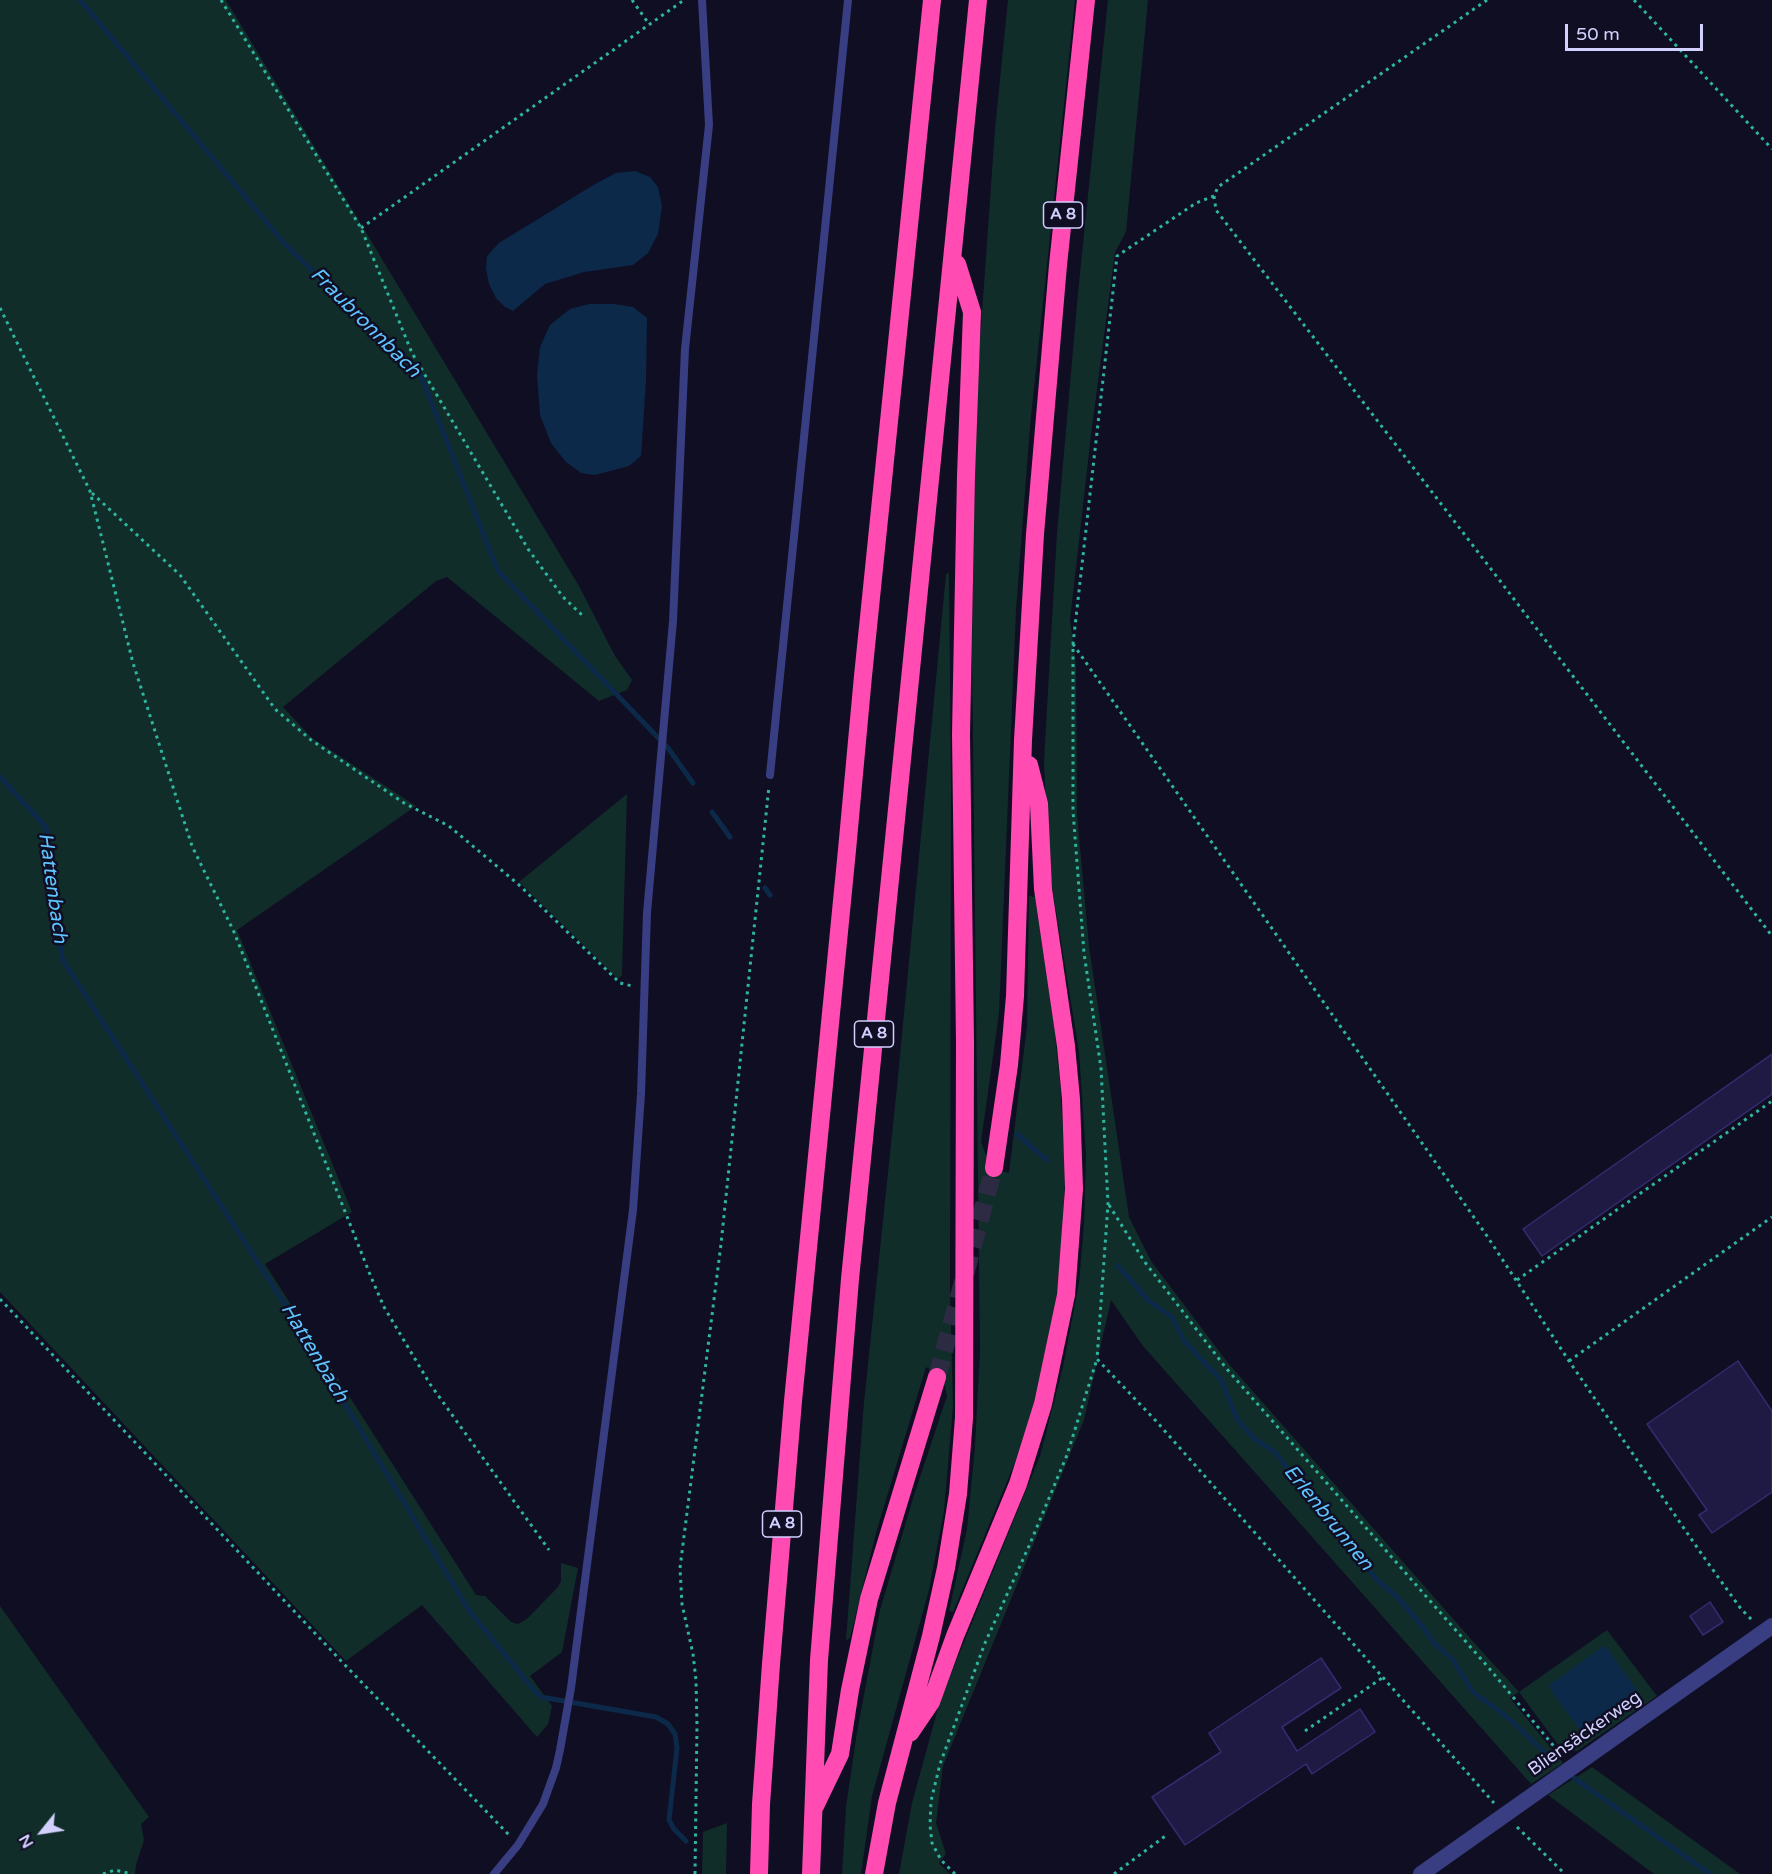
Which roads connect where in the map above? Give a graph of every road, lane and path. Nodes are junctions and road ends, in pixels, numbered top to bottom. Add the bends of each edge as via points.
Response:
1 (221, 0) edge
2 (632, 0) edge
3 (684, 0) edge
4 (702, 0) edge
5 (848, 0) edge
6 (932, 0) edge
7 (978, 0) edge
8 (1086, 0) edge
9 (1487, 0) edge
10 (1634, 0) edge
11 (649, 24) junction
12 (1772, 149) edge
13 (1214, 196) junction
14 (361, 228) junction
15 (954, 256) junction
16 (0, 308) edge
17 (90, 491) junction
18 (583, 616) dead end
19 (1073, 644) junction
20 (1023, 740) junction
21 (770, 775) joint
22 (1772, 936) edge
23 (620, 983) dead end
24 (1772, 1101) edge
25 (994, 1168) tunnel mouth
26 (1108, 1204) junction
27 (1772, 1217) edge
28 (1517, 1280) junction
29 (0, 1299) edge
30 (1096, 1359) junction
31 (1569, 1361) junction
32 (937, 1377) tunnel mouth
33 (549, 1550) dead end
34 (1768, 1628) edge
35 (1382, 1678) junction
36 (1305, 1731) dead end
37 (901, 1745) junction
38 (1572, 1768) junction
39 (812, 1813) junction
40 (1505, 1815) junction
41 (1168, 1834) dead end
42 (518, 1845) junction
43 (103, 1874) edge
44 (132, 1874) edge
45 (494, 1874) edge
46 (695, 1874) edge
47 (759, 1874) edge
48 (811, 1874) edge
49 (874, 1874) edge
50 (955, 1874) edge
51 (1114, 1874) edge
52 (1421, 1874) edge
53 (1565, 1874) edge

1 - 14 path
2 - 11 path
3 - 11 path
4 - 42 lane via 709,125 685,349 678,545 647,913 633,1210 566,1718 550,1788
5 - 21 lane
6 - 47 highway, A 8 via 794,1389 770,1676
7 - 15 highway, A 8
8 - 20 highway, A 8 via 1043,431
9 - 13 path via 1218,187
10 - 12 path
11 - 14 path
13 - 19 path via 1196,203 1117,256
13 - 22 path via 1216,210
14 - 18 path via 412,353 528,549
15 - 37 highway, A 8 via 972,312 961,734 966,1043 964,1418 958,1494 946,1568
15 - 39 highway, A 8 via 850,1279 819,1660
16 - 17 path
17 - 23 path via 180,575 275,709 311,740 385,790 449,826 518,884
17 - 33 path via 133,663 192,846 234,932 370,1277 430,1384
19 - 26 path via 1073,811 1084,953 1101,1068
19 - 28 path
20 - 25 highway, A 8 via 1015,996
20 - 37 highway via 1039,804 1043,889 1071,1099 1074,1189 1066,1295 1044,1404 1018,1484 931,1702
21 - 46 path via 721,1244 680,1568 682,1604 696,1680
24 - 28 path
26 - 30 path
26 - 38 path via 1144,1261 1226,1368
27 - 31 path
28 - 31 path
29 - 42 path
30 - 35 path via 1156,1421
30 - 50 path via 1067,1455 985,1643 940,1764 932,1801 932,1843
31 - 34 path via 1735,1600
32 - 39 highway, A 8 via 869,1599 840,1754
34 - 38 street, Bliensäckerweg
35 - 36 path
35 - 40 path
37 - 49 highway, A 8
38 - 40 street, Bliensäckerweg
39 - 48 highway, A 8
40 - 52 street, Bliensäckerweg
40 - 53 path
41 - 51 path
42 - 45 lane
43 - 44 path via 115,1870

